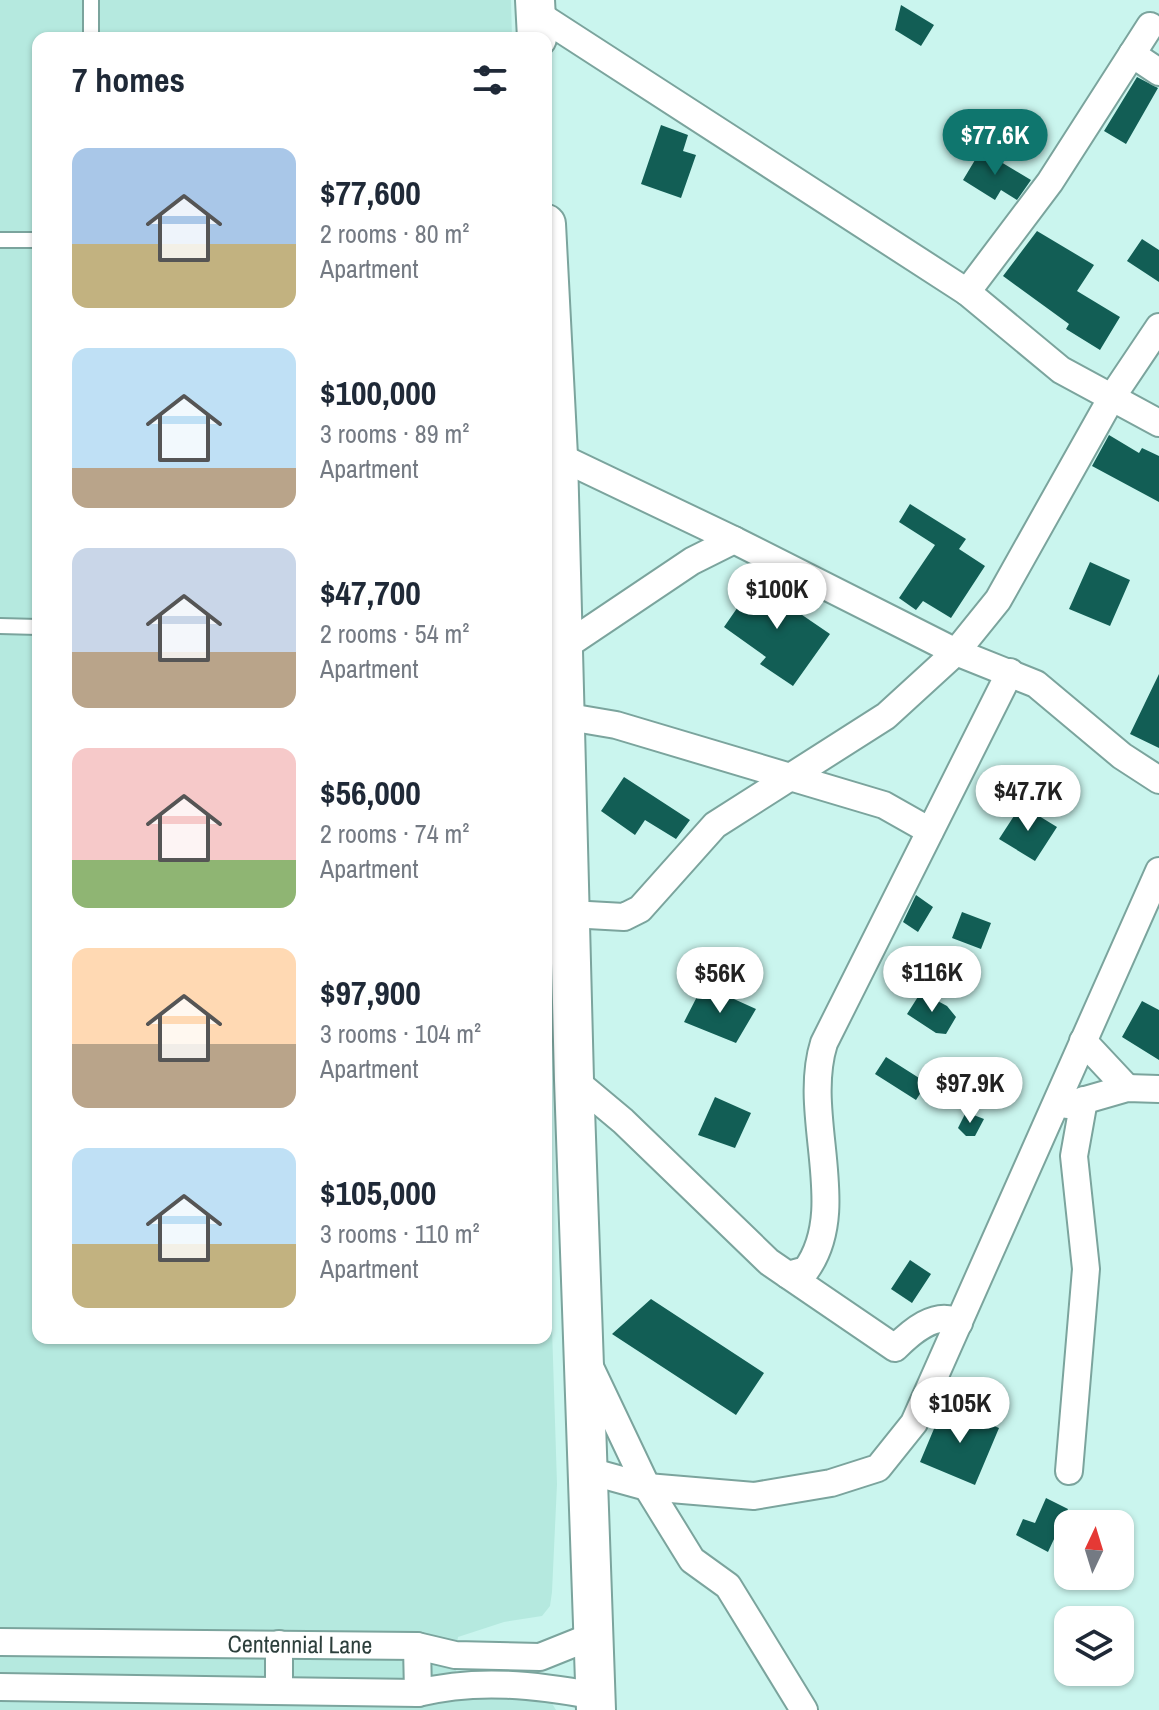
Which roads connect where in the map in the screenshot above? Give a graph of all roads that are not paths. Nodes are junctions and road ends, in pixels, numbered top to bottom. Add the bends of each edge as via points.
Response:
1 (91, 0) edge
2 (536, 17) edge
3 (1150, 26) dead end
4 (91, 32) edge
5 (1132, 54) junction
6 (1159, 72) edge
7 (0, 240) edge
8 (32, 240) edge
9 (967, 292) junction
10 (1159, 327) edge
11 (552, 340) edge
12 (1112, 397) junction
13 (1159, 423) edge
14 (558, 456) junction
15 (734, 540) junction
16 (0, 626) edge
17 (32, 627) edge
18 (564, 647) junction
19 (956, 652) junction
20 (1010, 672) junction
21 (563, 716) junction
22 (786, 776) junction
23 (1159, 780) edge
24 (930, 831) junction
25 (1159, 871) edge
26 (570, 914) junction
27 (1083, 1041) junction
28 (574, 1080) junction
29 (1127, 1088) junction
30 (1159, 1089) edge
31 (1084, 1100) junction
32 (1053, 1110) junction
33 (788, 1275) junction
34 (959, 1323) junction
35 (586, 1360) junction
36 (589, 1471) junction
37 (1069, 1471) dead end
38 (647, 1487) junction
39 (595, 1635) junction
40 (0, 1642) edge
41 (81, 1643) junction
42 (279, 1644) junction
43 (417, 1646) junction
44 (491, 1656) junction
45 (540, 1657) junction
46 (490, 1684) junction
47 (540, 1686) junction
48 (0, 1687) edge
49 (79, 1688) junction
50 (279, 1691) junction
51 (418, 1693) junction
52 (596, 1703) edge
53 (804, 1710) edge

1 - 4 lane
2 - 9 street
3 - 5 street
5 - 6 street
5 - 9 street via 1050,182
7 - 8 lane
9 - 12 street via 1061,370
10 - 12 street
11 - 14 street
12 - 13 street
12 - 19 street via 998,600
14 - 15 street
14 - 18 street
15 - 18 street via 692,561
15 - 19 street
16 - 17 lane
18 - 21 street
19 - 20 street
19 - 22 street via 886,716
20 - 23 street via 1055,697 1122,756
20 - 24 street
21 - 22 street via 616,725
21 - 26 street
22 - 24 street via 884,805
22 - 26 street via 715,825 640,909 624,917
24 - 33 street via 816,1067 825,1212 822,1242 806,1270
25 - 27 street
26 - 28 street
27 - 29 street
27 - 32 street
28 - 33 street
28 - 35 street
29 - 30 street
29 - 31 street
31 - 32 street
31 - 37 street via 1074,1156 1086,1269
32 - 34 street
33 - 34 street via 895,1348 914,1329 931,1322
34 - 38 street via 914,1423 878,1468 831,1483 754,1496
35 - 36 street
35 - 38 street
36 - 38 street
36 - 39 street
38 - 53 street via 692,1560 728,1586
39 - 45 street, Centennial Lane
39 - 52 street
40 - 41 street, Centennial Lane
41 - 42 street, Centennial Lane
41 - 49 street
42 - 43 street, Centennial Lane
42 - 50 street
43 - 44 street, Centennial Lane
43 - 51 street
44 - 45 street, Centennial Lane
44 - 46 street
45 - 47 street
46 - 47 street, Centennial Lane
46 - 51 street, Centennial Lane via 457,1684
47 - 52 street, Centennial Lane
48 - 49 street, Centennial Lane
49 - 50 street, Centennial Lane
50 - 51 street, Centennial Lane

